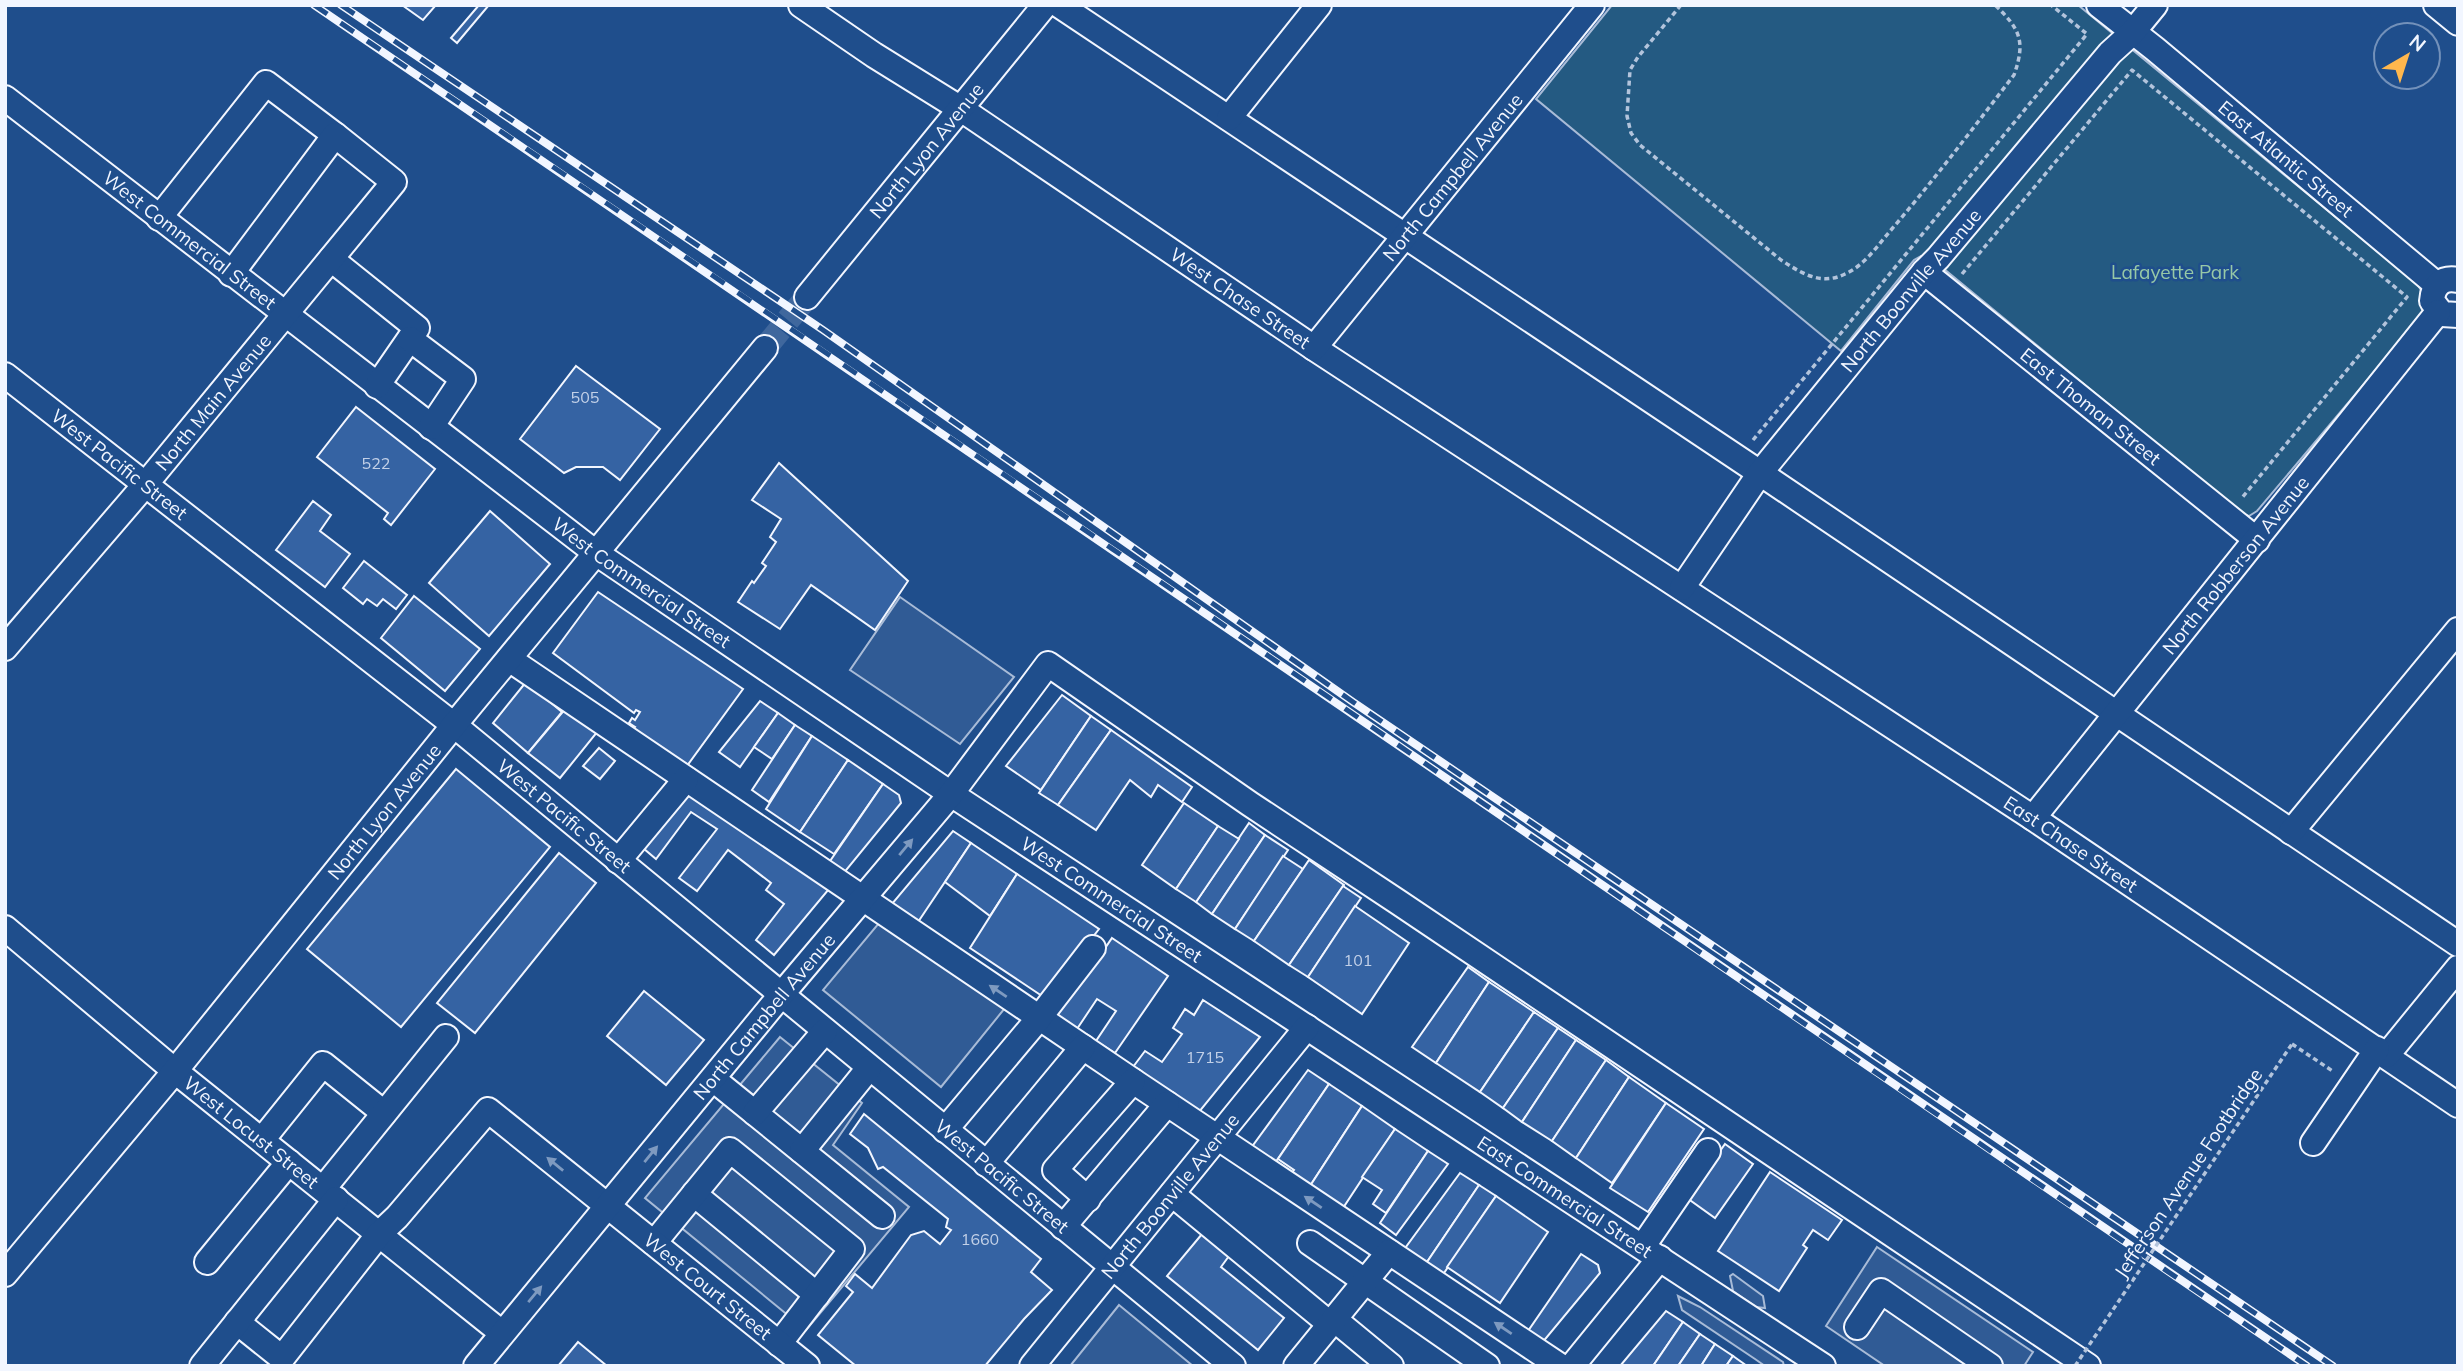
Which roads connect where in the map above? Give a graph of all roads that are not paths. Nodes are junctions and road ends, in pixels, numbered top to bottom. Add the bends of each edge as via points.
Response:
1 (1045, 5) edge
2 (1059, 5) edge
3 (1319, 5) edge
4 (1592, 5) edge
5 (2099, 5) edge
6 (2155, 5) edge
7 (2436, 5) edge
8 (813, 9) edge
9 (2458, 23) edge
10 (2132, 33) junction
11 (5, 98) edge
12 (961, 109) junction
13 (1229, 118) junction
14 (335, 135) junction
15 (159, 218) junction
16 (1405, 235) junction
17 (331, 259) junction
18 (1931, 265) junction
19 (231, 274) junction
20 (2447, 282) edge
21 (807, 297) tunnel mouth
22 (2448, 313) edge
23 (284, 315) junction
24 (410, 339) junction
25 (765, 348) tunnel mouth
26 (1314, 348) junction
27 (5, 375) edge
28 (377, 386) junction
29 (431, 427) junction
30 (1760, 473) junction
31 (144, 486) junction
32 (2257, 540) junction
33 (596, 553) junction
34 (1682, 588) junction
35 (2458, 630) edge
36 (5, 648) edge
37 (509, 659) junction
38 (2117, 714) junction
39 (454, 725) junction
40 (686, 779) junction
41 (951, 794) junction
42 (2033, 818) junction
43 (2291, 832) junction
44 (618, 861) junction
45 (862, 899) junction
46 (5, 928) edge
47 (2458, 944) edge
48 (1093, 948) dead end
49 (2458, 968) edge
50 (781, 996) junction
51 (1039, 1018) junction
52 (1307, 1027) junction
53 (825, 1031) junction
54 (446, 1037) dead end
55 (1083, 1047) junction
56 (2382, 1052) junction
57 (869, 1068) junction
58 (175, 1071) junction
59 (713, 1079) junction
60 (1133, 1081) junction
61 (1167, 1104) junction
62 (2458, 1105) edge
63 (384, 1113) junction
64 (755, 1113) junction
65 (945, 1130) junction
66 (1218, 1138) junction
67 (262, 1140) junction
68 (2313, 1143) dead end
69 (802, 1151) junction
70 (1709, 1151) dead end
71 (289, 1162) junction
72 (986, 1164) junction
73 (329, 1194) junction
74 (694, 1194) junction
75 (1172, 1194) junction
76 (1088, 1199) junction
77 (608, 1206) junction
78 (882, 1216) dead end
79 (1063, 1227) junction
80 (379, 1234) junction
81 (654, 1243) junction
82 (1310, 1243) dead end
83 (1389, 1252) junction
84 (1651, 1252) junction
85 (206, 1262) dead end
86 (1113, 1268) junction
87 (5, 1274) edge
88 (1366, 1281) junction
89 (817, 1294) junction
90 (237, 1322) junction
91 (1332, 1322) junction
92 (1857, 1327) dead end
93 (502, 1333) junction
94 (779, 1343) junction
95 (284, 1362) edge
96 (202, 1366) edge
97 (476, 1366) edge
98 (807, 1366) edge
99 (1032, 1366) edge
100 (1233, 1366) edge
101 (1296, 1366) edge
102 (1391, 1366) edge
103 (1487, 1366) edge
104 (1560, 1366) edge
105 (1572, 1366) edge
106 (1823, 1366) edge
107 (1990, 1366) edge
108 (2088, 1366) edge

1 - 12 street, North Lyon Avenue
2 - 13 street
3 - 13 street
4 - 16 street, North Campbell Avenue
5 - 10 street, East Atlantic Street
6 - 10 street, North Boonville Avenue
7 - 9 street
8 - 12 street, West Chase Street
10 - 18 street, North Boonville Avenue via 2110,52
10 - 20 street, East Atlantic Street
11 - 15 street, West Commercial Street
12 - 21 street, North Lyon Avenue
12 - 26 street, West Chase Street
13 - 16 street
14 - 15 street via 266,83
14 - 17 street, North Main Avenue via 394,182
14 - 19 street
15 - 19 street, West Commercial Street
16 - 26 street, North Campbell Avenue
16 - 30 street
17 - 23 street, North Main Avenue
17 - 24 street via 417,328
18 - 30 street, North Boonville Avenue
18 - 32 street, East Thoman Street
19 - 23 street, West Commercial Street
20 - 22 street via 2433,292 2432,300
22 - 32 street, North Robberson Avenue
23 - 28 street, West Commercial Street
23 - 31 street, North Main Avenue
24 - 28 street
24 - 29 street via 463,379
25 - 33 street, North Lyon Avenue
26 - 34 street, West Chase Street
27 - 31 street, West Pacific Street
28 - 29 street, West Commercial Street
29 - 33 street, West Commercial Street
30 - 34 street, North Boonville Avenue
30 - 38 street
31 - 36 street, North Main Avenue
31 - 39 street, West Pacific Street
32 - 38 street, North Robberson Avenue
33 - 37 street, North Lyon Avenue
33 - 41 street, West Commercial Street
34 - 42 street, East Chase Street
35 - 43 street
37 - 39 street, North Lyon Avenue
37 - 40 street
38 - 42 street, North Robberson Avenue
38 - 43 street
39 - 44 street, West Pacific Street
39 - 58 street, North Lyon Avenue
40 - 44 street
40 - 45 street
45 -> 41 street, North Campbell Avenue
41 - 52 street, West Commercial Street
41 - 108 street, North Campbell Avenue via 1048,664
42 - 56 street, East Chase Street
43 - 47 street
44 - 50 street, West Pacific Street
45 - 50 street, North Campbell Avenue
51 -> 45 street
46 - 58 street, West Locust Street
48 - 51 street
49 - 56 street
50 - 53 street, West Pacific Street
50 - 59 street, North Campbell Avenue
51 - 55 street
51 - 65 street
52 - 66 street, North Boonville Avenue
52 - 84 street, East Commercial Street
53 - 57 street, West Pacific Street
53 - 64 street
54 - 63 street
55 - 60 street
55 - 72 street
56 - 62 street, East Chase Street
56 - 68 street
57 - 65 street, West Pacific Street
57 - 69 street
58 - 67 street, West Locust Street
58 - 87 street, North Lyon Avenue
59 - 64 street
77 -> 59 street, North Campbell Avenue
60 - 61 street
60 - 76 street via 1055,1170
61 - 66 street
61 - 76 street
63 - 67 street via 323,1064
63 - 73 street
64 - 69 street
65 - 72 street, West Pacific Street
66 - 75 street, North Boonville Avenue
83 -> 66 street
67 - 71 street, West Locust Street
69 - 78 street
70 - 84 street
71 - 73 street, West Locust Street
71 - 85 street
72 - 79 street, West Pacific Street
73 - 80 street, West Locust Street
73 - 90 street
74 - 81 street
74 - 89 street
74 - 89 street via 730,1150 852,1249
75 - 86 street, North Boonville Avenue
75 - 91 street
76 - 79 street
77 -> 80 street, West Court Street via 488,1110
77 - 81 street, West Court Street
93 -> 77 street, North Campbell Avenue
79 - 86 street, West Pacific Street
80 - 93 street, West Locust Street
80 - 95 street
81 - 94 street, West Court Street
82 - 88 street
83 - 88 street
104 -> 83 street
84 - 105 street
84 - 106 street, East Commercial Street
86 - 99 street, North Boonville Avenue
86 - 100 street, West Pacific Street
88 - 91 street
88 - 103 street
89 - 94 street
90 - 95 street
90 - 96 street
91 - 101 street
91 - 102 street
92 - 107 street via 1881,1291
93 - 97 street, North Campbell Avenue
94 - 98 street, West Court Street

